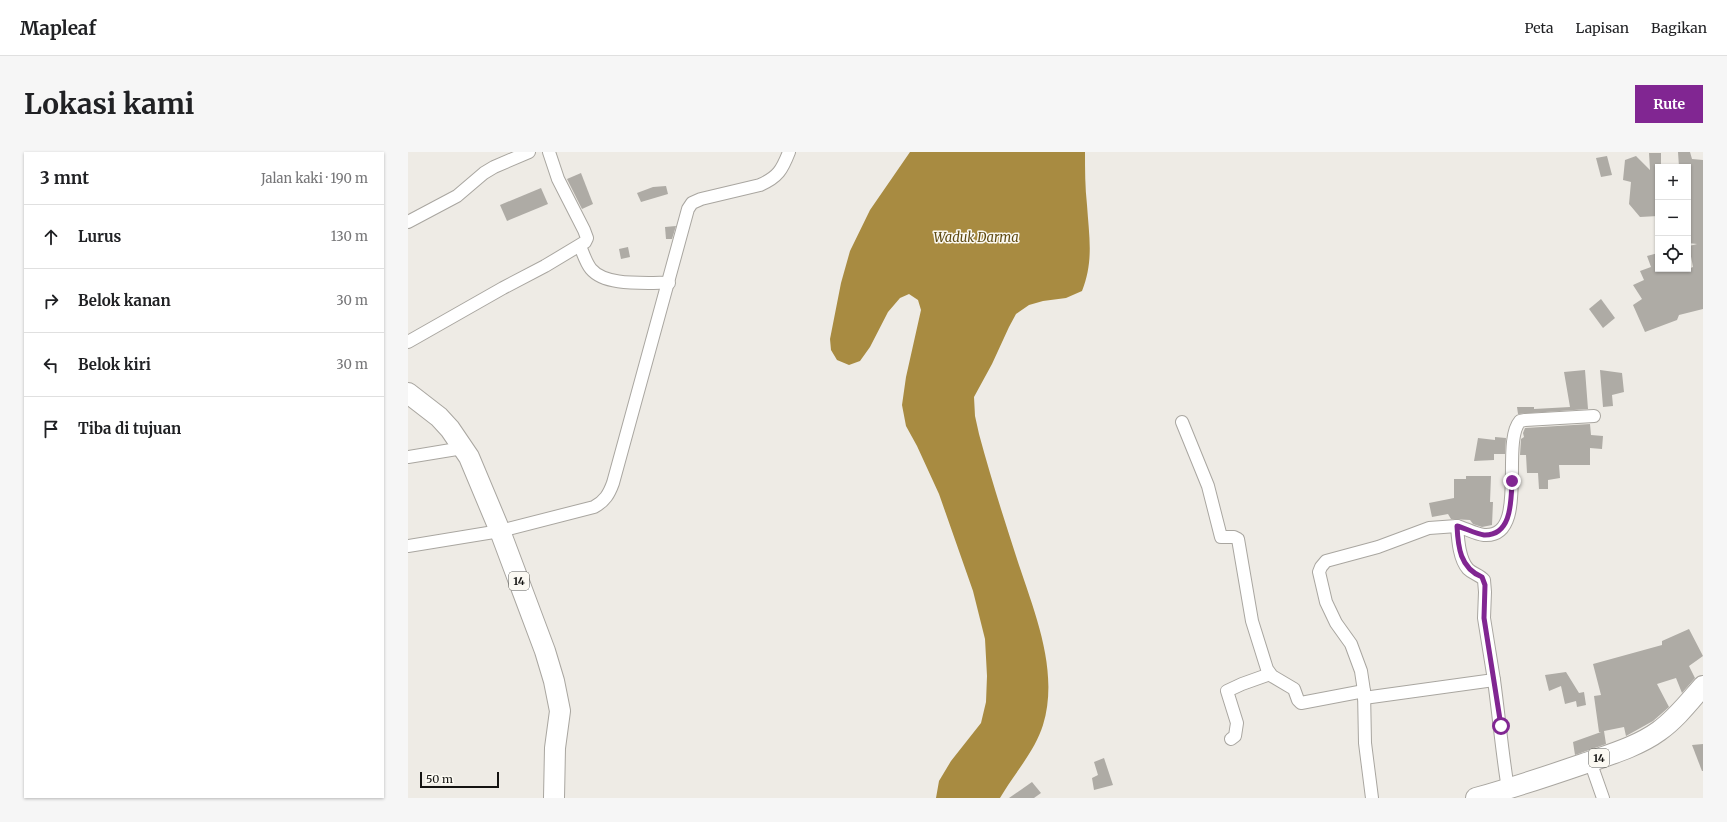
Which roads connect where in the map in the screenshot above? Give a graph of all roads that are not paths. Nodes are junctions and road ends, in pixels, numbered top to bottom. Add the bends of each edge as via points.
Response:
1 (529, 152) edge
2 (549, 152) edge
3 (788, 152) edge
4 (408, 222) edge
5 (580, 246) junction
6 (669, 283) junction
7 (408, 342) edge
8 (408, 393) edge
9 (1594, 416) dead end
10 (1182, 422) dead end
11 (463, 448) junction
12 (408, 457) edge
13 (1457, 526) junction
14 (500, 531) junction
15 (408, 546) edge
16 (1270, 674) junction
17 (1494, 680) junction
18 (1703, 686) edge
19 (1364, 694) junction
20 (1231, 739) dead end
21 (1590, 761) junction
22 (1508, 789) junction
23 (554, 798) edge
24 (1372, 798) edge
25 (1476, 798) edge
26 (1603, 798) edge

1 - 4 street via 494,167 461,194
2 - 5 street via 558,179 587,238
3 - 6 street via 778,175 768,181 692,203 685,216
5 - 6 street via 589,268 596,274 619,282
5 - 7 street
6 - 14 street via 610,493 603,502 594,507
8 - 11 highway, 14 via 439,417
9 - 13 street via 1520,421 1516,427 1514,441 1512,503 1500,530 1483,535
10 - 16 street via 1208,486 1221,537 1236,538 1238,541 1252,621
11 - 12 street
11 - 14 highway, 14
13 - 17 street via 1466,567 1484,580 1484,618
13 - 19 street via 1415,532 1378,547 1326,561 1321,567 1326,602 1336,623 1351,644 1361,670
14 - 15 street
14 - 23 highway, 14 via 554,681 560,711 555,748
16 - 19 street via 1292,687 1301,703
16 - 20 street via 1227,691 1237,723 1235,736
17 - 19 street
17 - 22 street
18 - 21 highway, 14 via 1677,716 1658,732 1640,742
19 - 24 street via 1365,743
21 - 22 highway, 14
21 - 26 street
22 - 25 highway, 14

